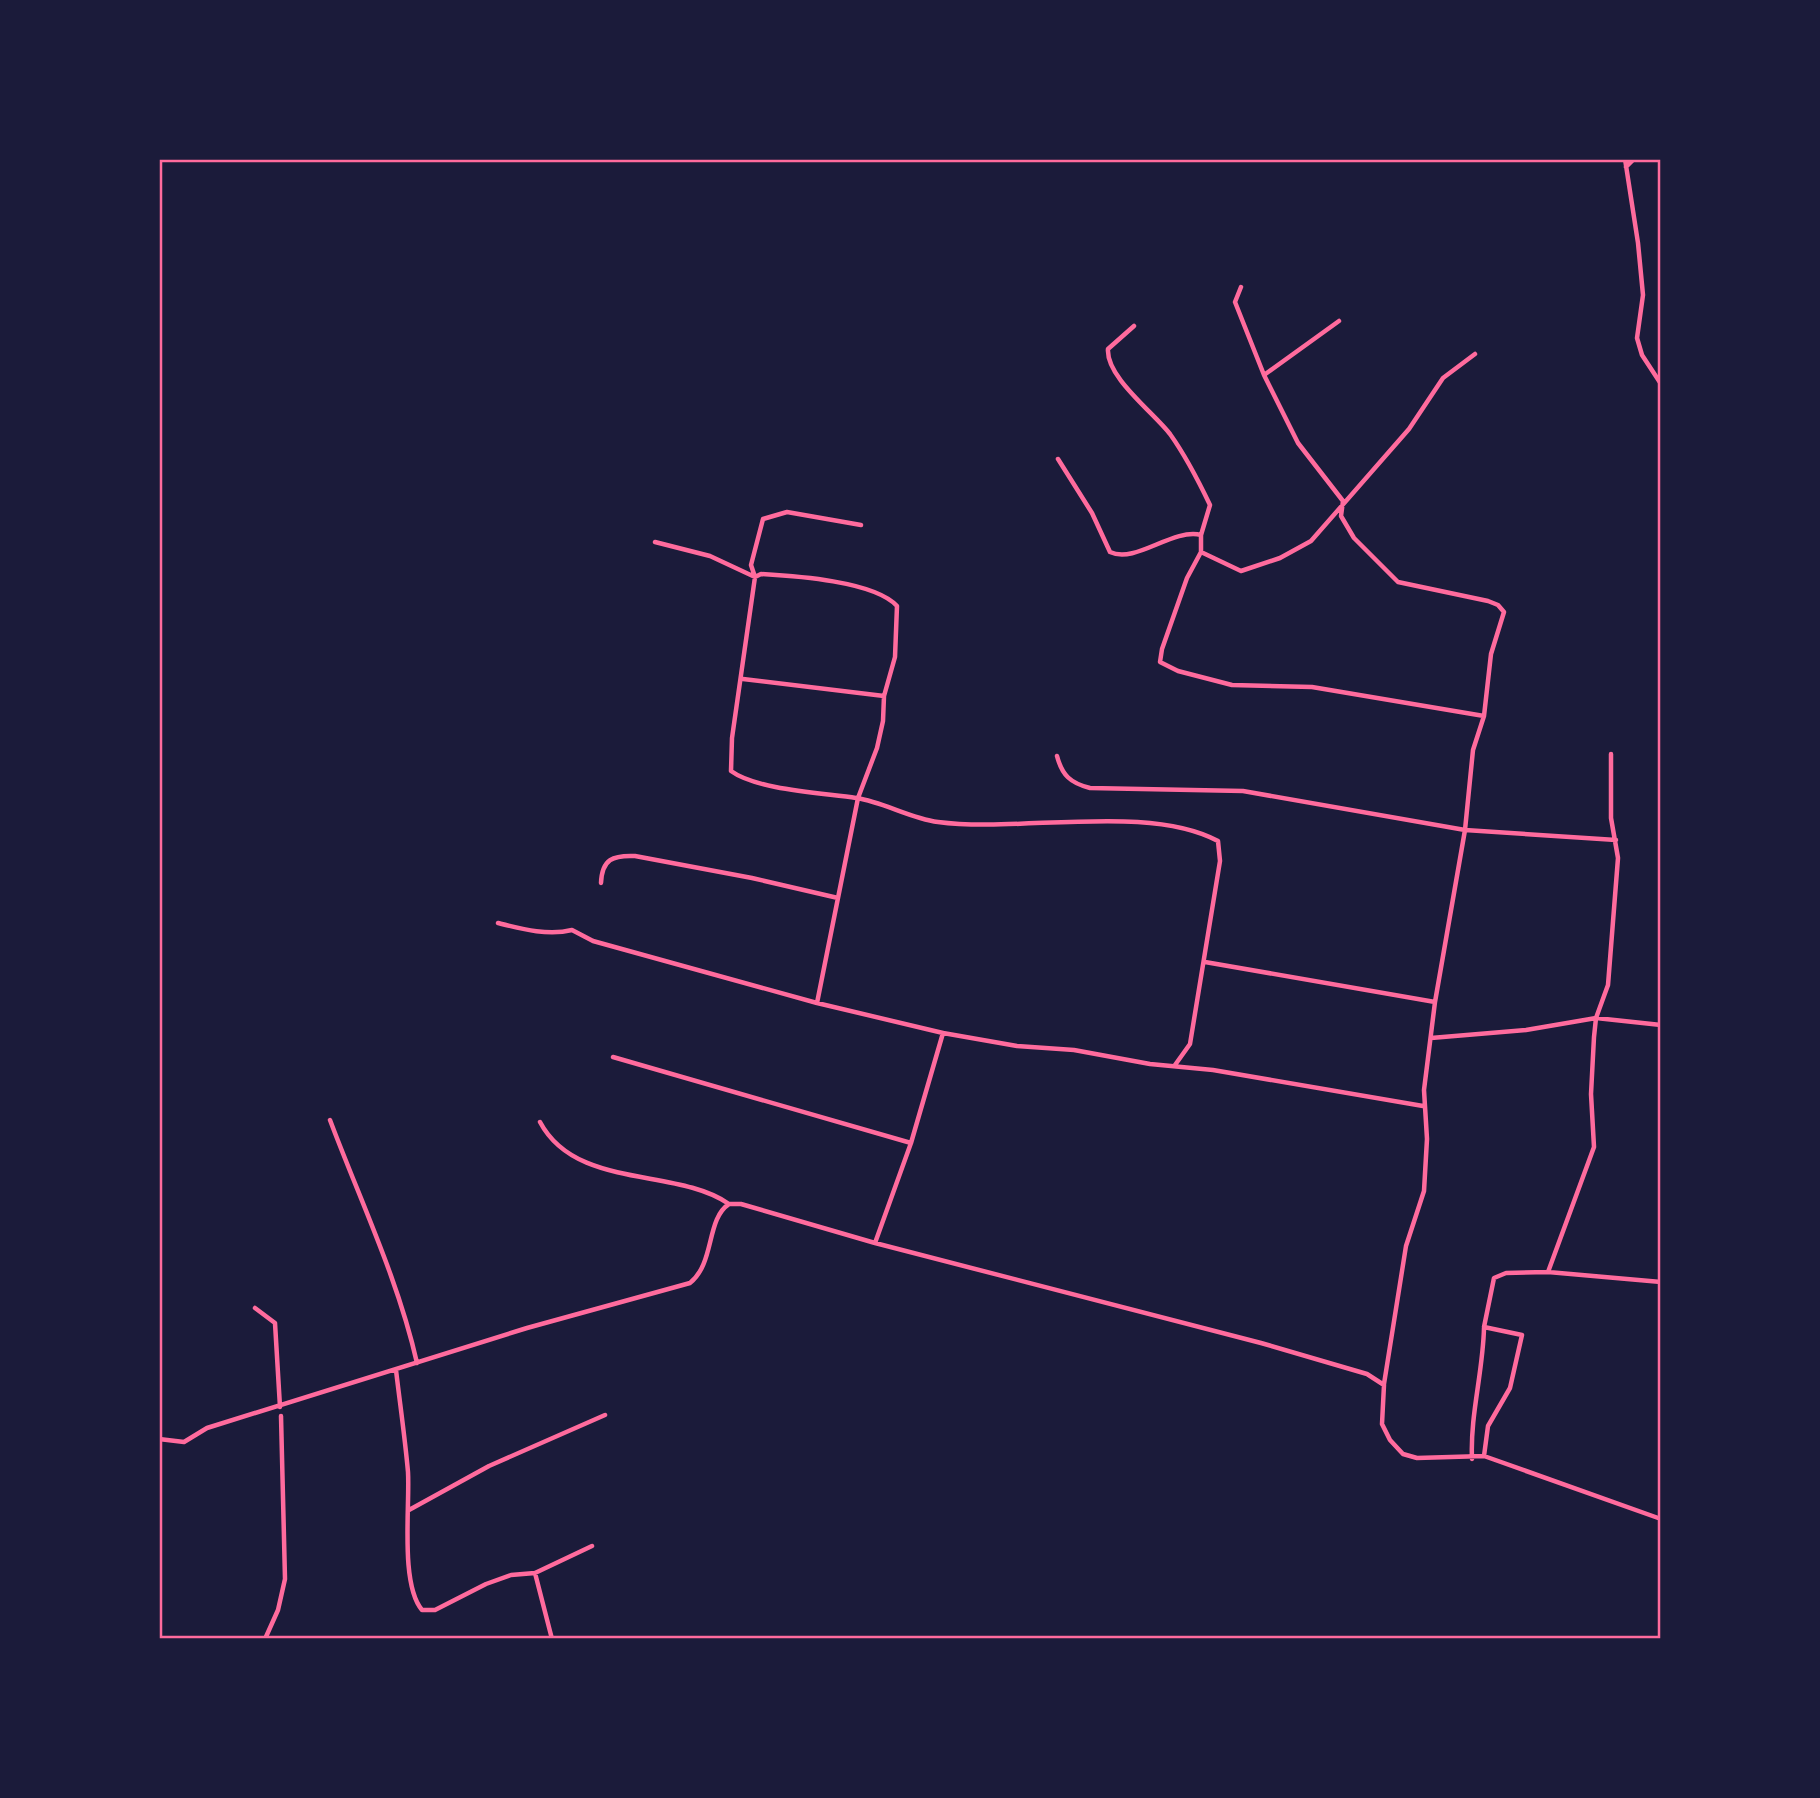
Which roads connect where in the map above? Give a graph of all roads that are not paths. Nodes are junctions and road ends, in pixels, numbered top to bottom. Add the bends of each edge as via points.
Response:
1 (1625, 159) edge
2 (1634, 159) edge
3 (1626, 168) junction
4 (1241, 287) dead end
5 (1339, 321) dead end
6 (1134, 327) dead end
7 (1475, 354) dead end
8 (1264, 375) junction
9 (1661, 384) edge
10 (1058, 459) dead end
11 (1343, 501) junction
12 (862, 524) dead end
13 (1201, 535) junction
14 (655, 542) dead end
15 (1202, 552) junction
16 (755, 577) junction
17 (743, 679) junction
18 (884, 696) junction
19 (1484, 716) junction
20 (1611, 754) dead end
21 (1057, 756) dead end
22 (858, 798) junction
23 (1465, 830) junction
24 (1616, 840) junction
25 (601, 883) dead end
26 (838, 898) junction
27 (498, 923) dead end
28 (1205, 962) junction
29 (1435, 1002) junction
30 (817, 1003) junction
31 (1597, 1018) junction
32 (1661, 1025) edge
33 (943, 1033) junction
34 (1431, 1038) junction
35 (613, 1057) dead end
36 (1175, 1065) junction
37 (1423, 1106) junction
38 (330, 1120) dead end
39 (540, 1122) dead end
40 (911, 1143) junction
41 (729, 1204) junction
42 (875, 1244) junction
43 (1548, 1272) junction
44 (1661, 1282) edge
45 (256, 1308) dead end
46 (1484, 1327) junction
47 (417, 1363) junction
48 (396, 1370) junction
49 (1384, 1385) junction
50 (280, 1407) junction
51 (605, 1415) dead end
52 (281, 1416) dead end
53 (159, 1439) edge
54 (1485, 1457) junction
55 (1472, 1459) junction
56 (409, 1510) junction
57 (1661, 1519) edge
58 (592, 1546) dead end
59 (535, 1573) junction
60 (265, 1639) edge
61 (552, 1639) edge

1 - 3 street
2 - 3 street
3 - 9 street via 1643,295 1637,338
4 - 8 street via 1235,302
5 - 8 street
6 - 13 street via 1108,349 1107,360 1172,437 1204,493 1210,505
7 - 11 street via 1443,378 1409,429
8 - 11 street via 1298,443
10 - 13 street via 1115,555 1178,535
11 - 15 street via 1311,541 1251,570 1233,568
11 - 19 street via 1343,521 1354,538 1398,582 1488,601 1503,609
12 - 16 street via 787,513 763,519 751,565
13 - 15 street
14 - 16 street via 710,556
15 - 19 street via 1187,578 1162,649 1160,662 1166,667 1232,685 1312,687
16 - 17 street
16 - 18 street via 768,574 824,581 890,598 897,606 896,645
17 - 18 street
17 - 22 street via 731,771 750,780
18 - 22 street via 877,748
19 - 23 street via 1473,750
20 - 24 street via 1611,818
21 - 23 street via 1067,778 1090,788 1243,791
22 - 26 street
22 - 28 street via 938,822 1115,821 1204,833 1218,841 1221,851
23 - 24 street
23 - 29 street
24 - 31 street via 1608,985
25 - 26 street via 601,869 608,859 635,856
26 - 30 street
27 - 30 street via 528,931 572,930 593,941
28 - 29 street
28 - 36 street via 1190,1044
29 - 34 street
30 - 33 street
31 - 32 street
31 - 34 street
31 - 43 street via 1591,1094 1594,1147
33 - 36 street
33 - 40 street
34 - 37 street
35 - 40 street
36 - 37 street
37 - 49 street via 1427,1139 1424,1191 1406,1246
38 - 47 street via 399,1293
39 - 41 street via 572,1156 706,1193
40 - 42 street
41 - 42 street
41 - 47 street via 719,1213 705,1265 690,1283
42 - 49 street via 1261,1343 1367,1374
43 - 44 street
43 - 46 street via 1506,1273 1494,1278
45 - 50 street via 275,1323
46 - 54 street via 1522,1335 1510,1388 1488,1426
46 - 55 street
47 - 48 street
48 - 50 street
48 - 56 street
49 - 55 street via 1382,1424 1398,1450 1410,1457
50 - 53 street via 207,1428 184,1442
51 - 56 street via 489,1466
52 - 60 street via 285,1579
54 - 55 street
54 - 57 street
56 - 59 street via 410,1567 422,1610 435,1610 511,1575
58 - 59 street
59 - 61 street

